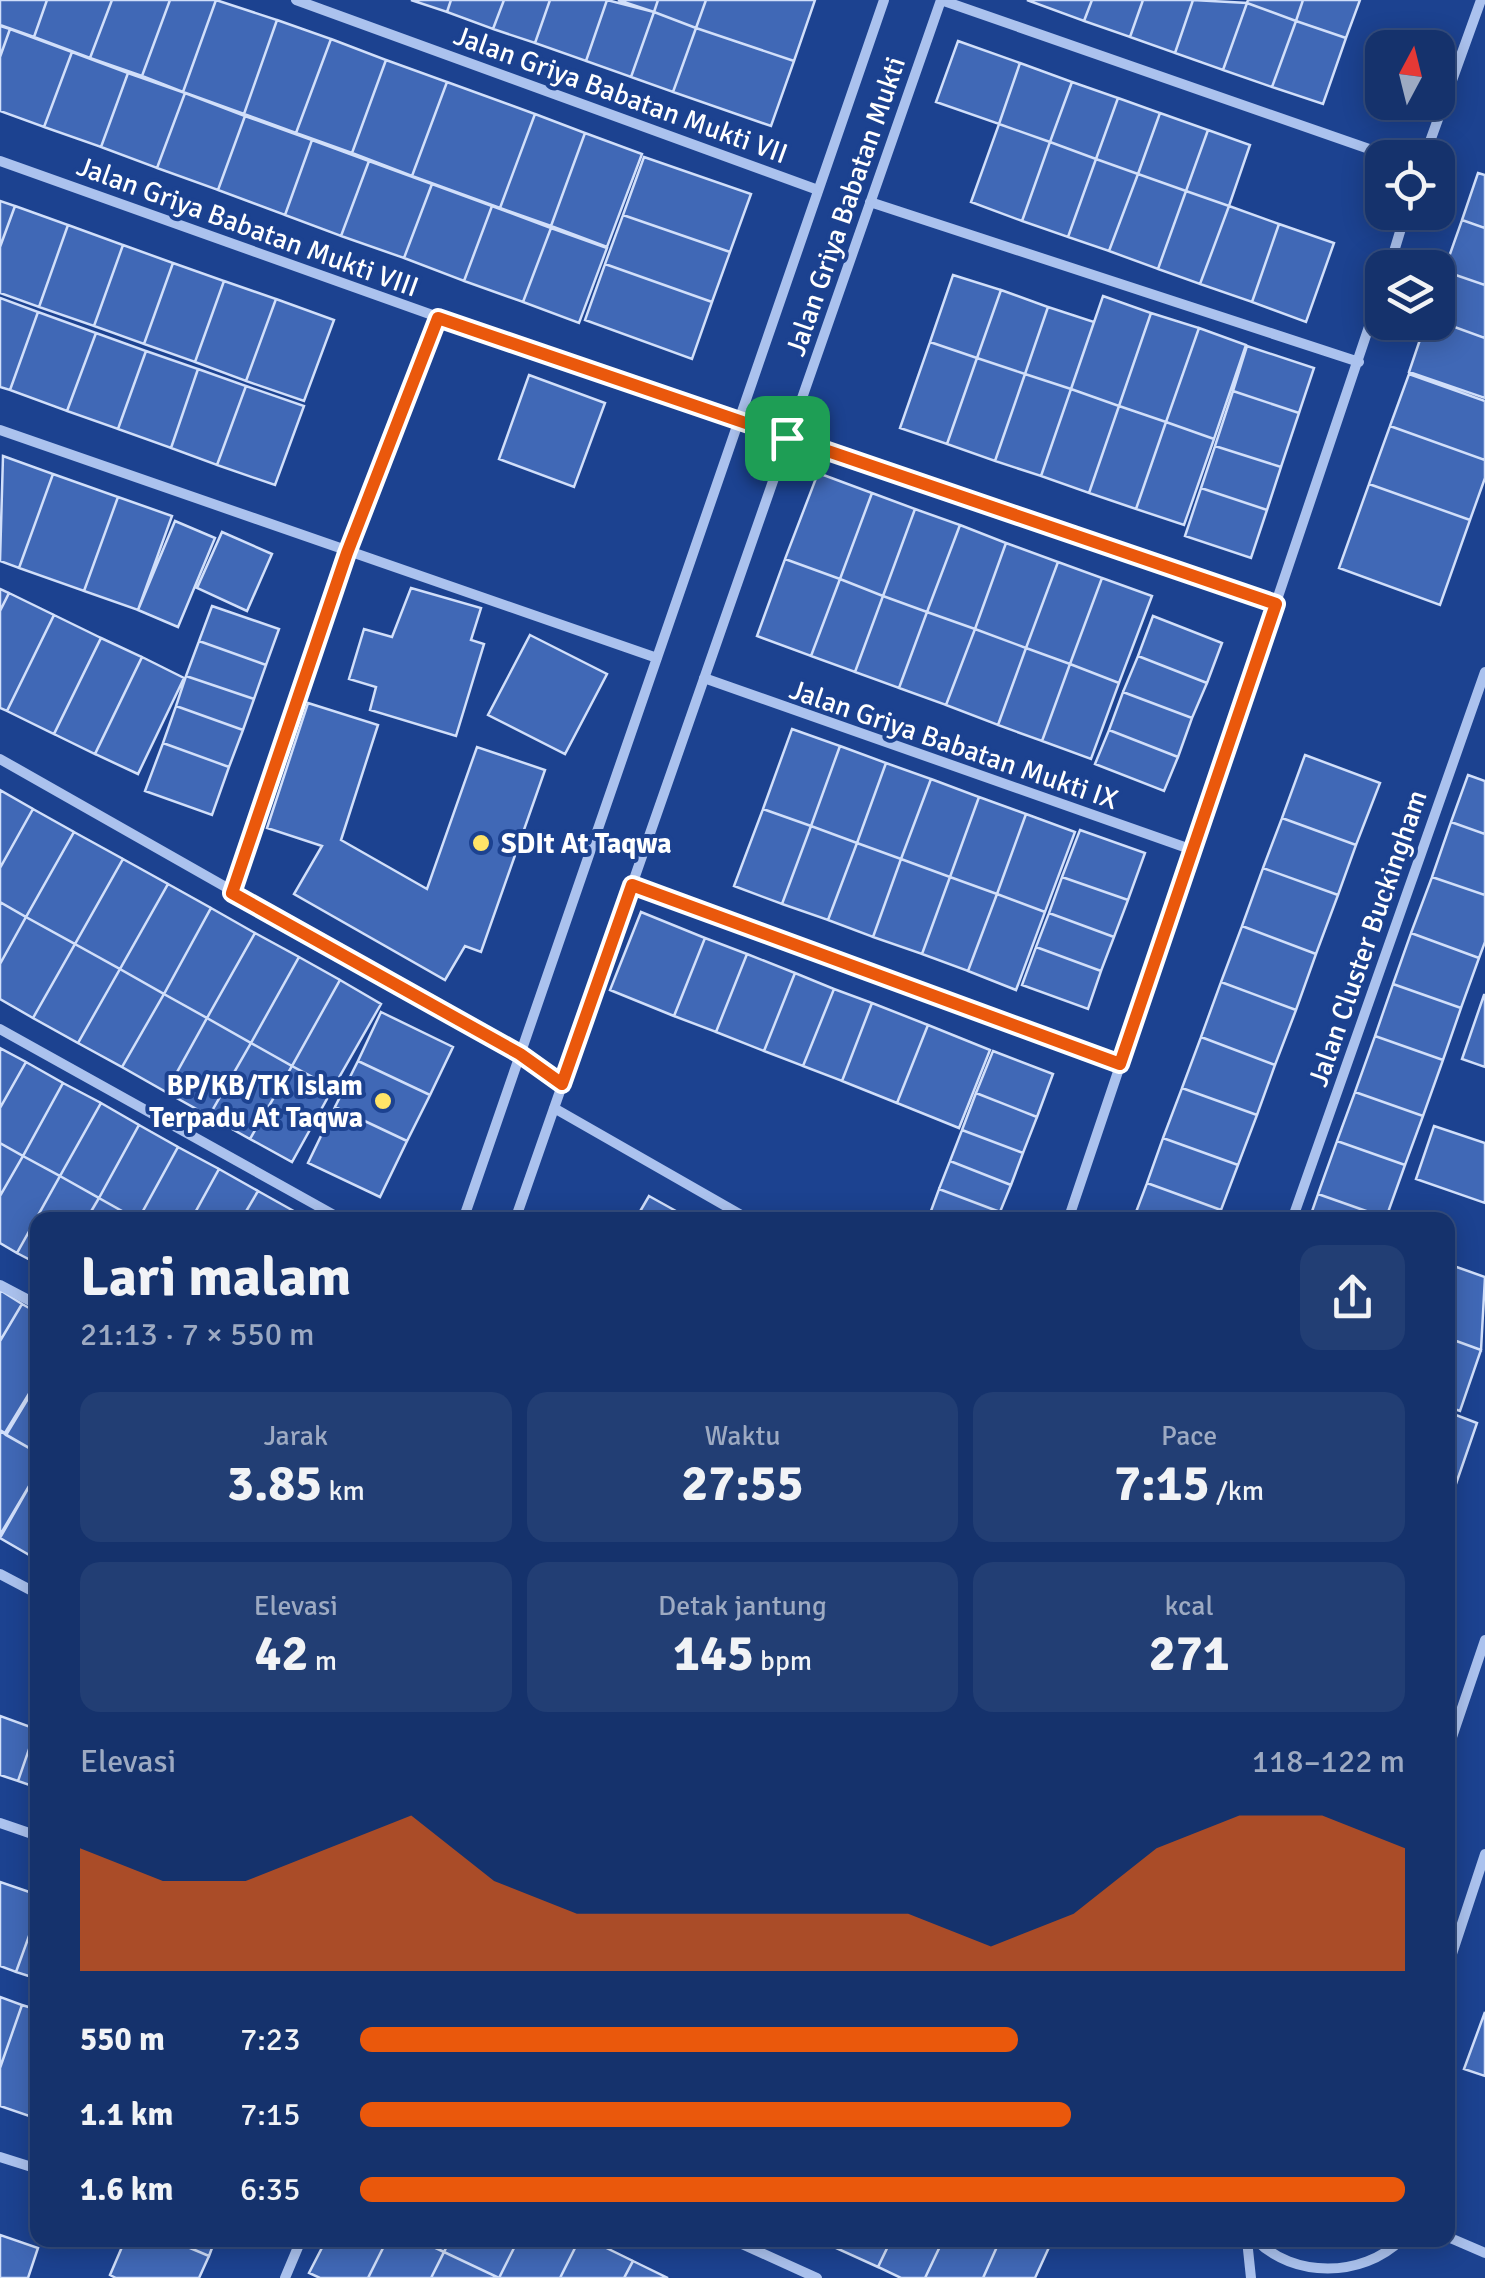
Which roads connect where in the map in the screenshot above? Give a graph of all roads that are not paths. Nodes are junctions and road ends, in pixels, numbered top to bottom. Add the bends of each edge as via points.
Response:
1 (296, 0) edge
2 (884, 0) edge
3 (941, 0) edge
4 (1480, 0) edge
5 (1430, 140) edge
6 (1365, 148) edge
7 (0, 161) edge
8 (818, 190) junction
9 (870, 202) junction
10 (438, 318) junction
11 (1366, 340) edge
12 (1359, 362) junction
13 (739, 420) junction
14 (0, 430) edge
15 (787, 438) junction
16 (347, 553) junction
17 (1276, 604) junction
18 (657, 658) junction
19 (1485, 672) edge
20 (704, 678) junction
21 (1482, 695) edge
22 (0, 759) edge
23 (1190, 849) junction
24 (632, 885) junction
25 (232, 893) junction
26 (0, 1030) edge
27 (520, 1054) junction
28 (1120, 1064) junction
29 (562, 1084) junction
30 (554, 1108) junction
31 (329, 1212) edge
32 (466, 1212) edge
33 (518, 1212) edge
34 (736, 1212) edge
35 (1071, 1212) edge
36 (1295, 1212) edge
37 (0, 1285) edge
38 (30, 1301) edge
39 (0, 1574) edge
40 (30, 1590) edge
41 (1485, 1640) edge
42 (1455, 1728) edge
43 (0, 1823) edge
44 (30, 1833) edge
45 (1485, 1854) edge
46 (1455, 1945) edge
47 (0, 2157) edge
48 (30, 2166) edge
49 (1455, 2240) edge
50 (297, 2247) edge
51 (748, 2247) edge
52 (1248, 2247) edge
53 (1264, 2247) edge
54 (1391, 2247) edge
55 (1485, 2253) edge
56 (1361, 2268) junction
57 (285, 2278) edge
58 (817, 2278) edge
59 (1251, 2278) edge
60 (1348, 2278) edge

1 - 8 street, Jalan Griya Babatan Mukti VII
2 - 8 street, Jalan Griya Babatan Mukti
3 - 6 street
3 - 9 street, Jalan Griya Babatan Mukti
4 - 5 street
7 - 10 street, Jalan Griya Babatan Mukti VIII
8 - 13 street, Jalan Griya Babatan Mukti
9 - 12 street
9 - 15 street, Jalan Griya Babatan Mukti
10 - 13 street, Jalan Griya Babatan Mukti VIII
10 - 16 street
11 - 12 street
12 - 17 street
13 - 15 street, Jalan Griya Babatan Mukti VIII
13 - 18 street, Jalan Griya Babatan Mukti
14 - 16 street
15 - 17 street, Jalan Griya Babatan Mukti VIII
15 - 20 street, Jalan Griya Babatan Mukti
16 - 18 street
16 - 25 street
17 - 23 street
18 - 27 street, Jalan Griya Babatan Mukti
19 - 21 street, Jalan Cluster Buckingham
20 - 23 street, Jalan Griya Babatan Mukti IX
20 - 24 street, Jalan Griya Babatan Mukti
21 - 36 street, Jalan Cluster Buckingham
22 - 25 street
23 - 28 street
24 - 28 street
24 - 29 street, Jalan Griya Babatan Mukti
25 - 27 street
26 - 31 street
27 - 29 street
27 - 32 street, Jalan Griya Babatan Mukti
28 - 35 street
29 - 30 street, Jalan Griya Babatan Mukti
30 - 33 street, Jalan Griya Babatan Mukti
30 - 34 street
37 - 38 street
39 - 40 street
41 - 42 street
43 - 44 street
45 - 46 street
47 - 48 street
49 - 55 street
50 - 57 street
51 - 58 street
52 - 59 street
53 - 56 street via 1307,2272
54 - 56 street
56 - 60 street

